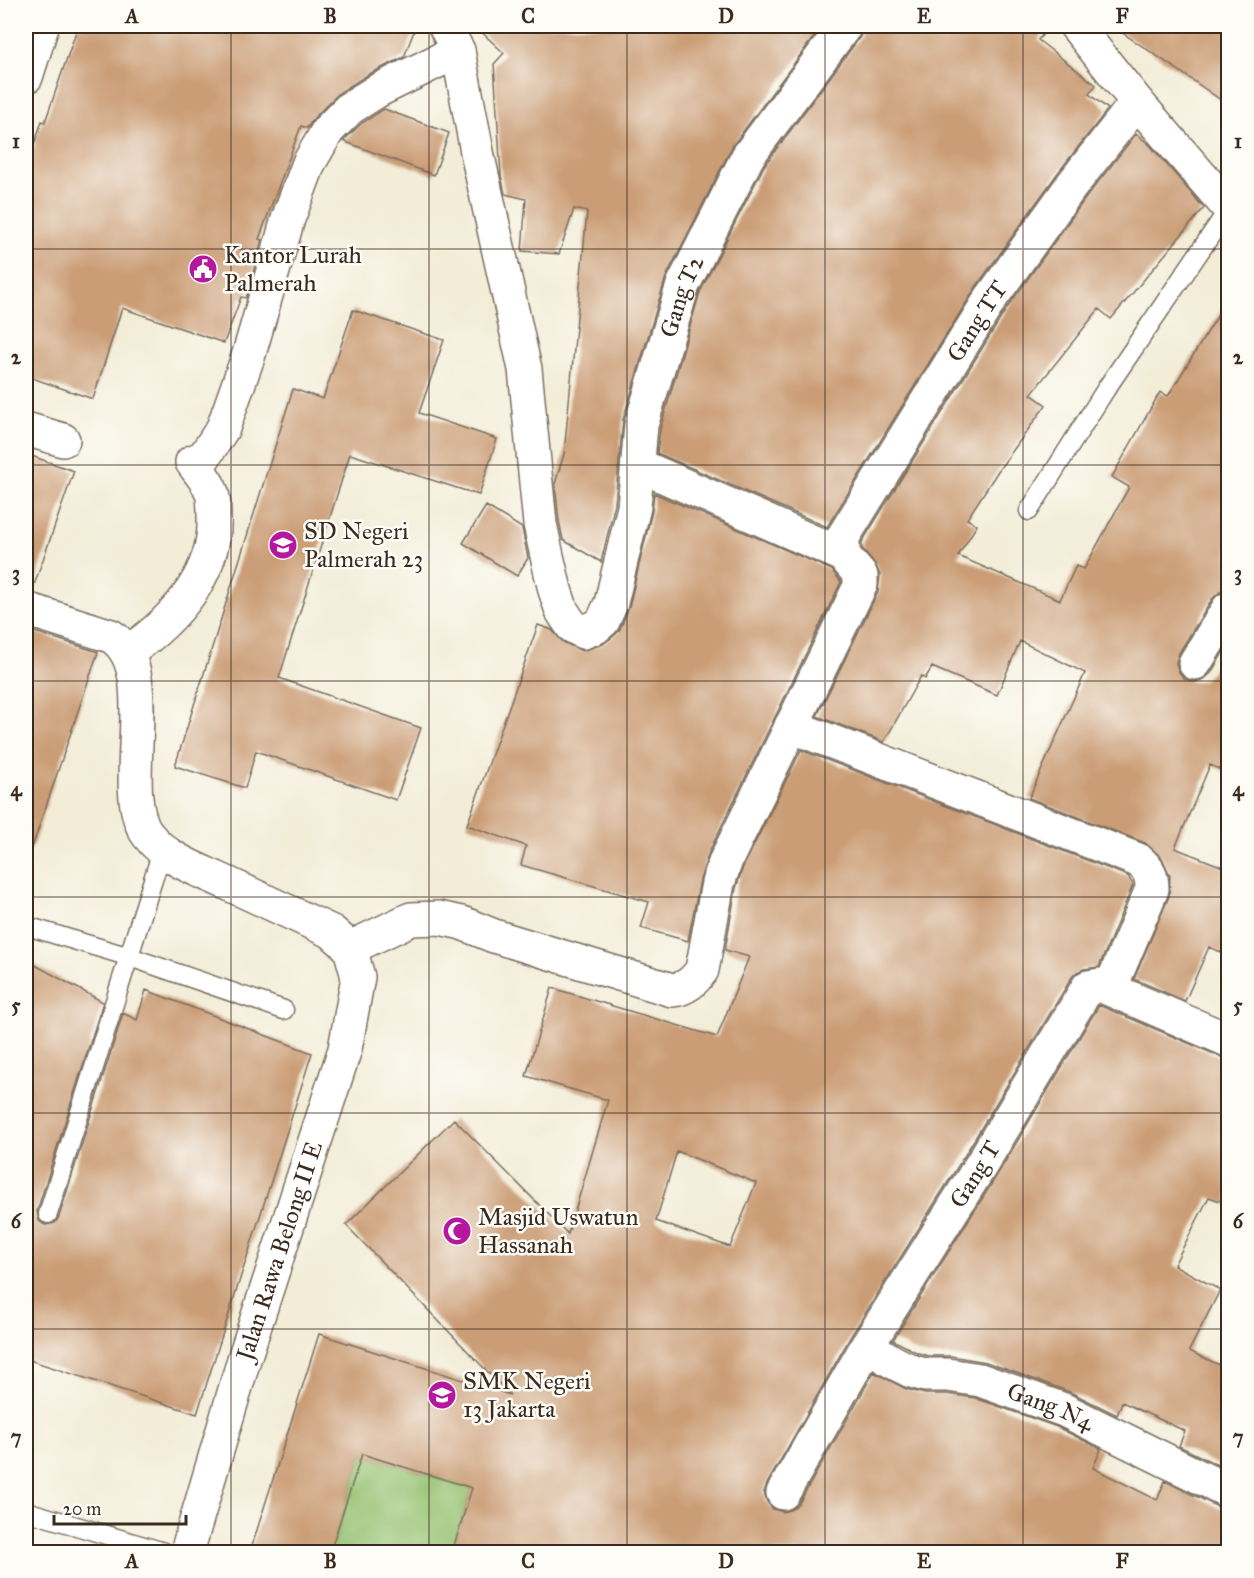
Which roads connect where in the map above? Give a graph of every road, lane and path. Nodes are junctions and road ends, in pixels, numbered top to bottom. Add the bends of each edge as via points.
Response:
1 (42, 26) edge
2 (845, 26) edge
3 (1076, 26) edge
4 (452, 38) edge
5 (26, 77) edge
6 (1137, 102) junction
7 (1228, 209) edge
8 (26, 429) edge
9 (63, 440) dead end
10 (638, 465) junction
11 (1029, 511) dead end
12 (843, 555) junction
13 (26, 609) edge
14 (1228, 609) edge
15 (127, 653) junction
16 (1195, 663) dead end
17 (790, 726) junction
18 (162, 850) junction
19 (30, 927) dead end
20 (350, 948) junction
21 (130, 957) junction
22 (1110, 989) junction
23 (284, 1010) dead end
24 (1228, 1040) edge
25 (48, 1214) dead end
26 (867, 1346) junction
27 (1228, 1491) edge
28 (783, 1493) dead end
29 (26, 1511) edge
30 (164, 1552) edge
31 (187, 1552) edge

1 - 5 street
2 - 10 street, Gang T2 via 748,156 683,285 642,425
3 - 6 street
4 - 10 street, Gang T2 via 525,369 540,524 555,590 568,620 583,632 603,621 610,603 634,507
4 - 15 street via 350,108 328,130 309,163 223,428 204,457 192,462 213,495 214,540 205,567 171,618
6 - 7 street
6 - 12 street, Gang TT via 991,298 843,537
7 - 11 lane via 1106,388
8 - 9 street
10 - 12 street
12 - 17 street via 858,571 861,584
13 - 15 street via 111,636
14 - 16 street
15 - 18 street via 136,677 138,812 146,834
17 - 20 street via 726,860 702,970 682,989 672,990 439,918 411,918
17 - 22 street via 1138,860 1147,867 1152,889
18 - 20 street via 332,932
18 - 21 lane
19 - 21 lane
20 - 31 street, Jalan Rawa Belong II E via 357,977 345,1049 245,1356
21 - 23 lane
21 - 25 lane
22 - 24 street
22 - 26 street, Gang T via 1100,985 1088,987
26 - 27 street, Gang N4 via 911,1371 980,1380 1064,1410
26 - 28 street, Gang T
29 - 30 lane

